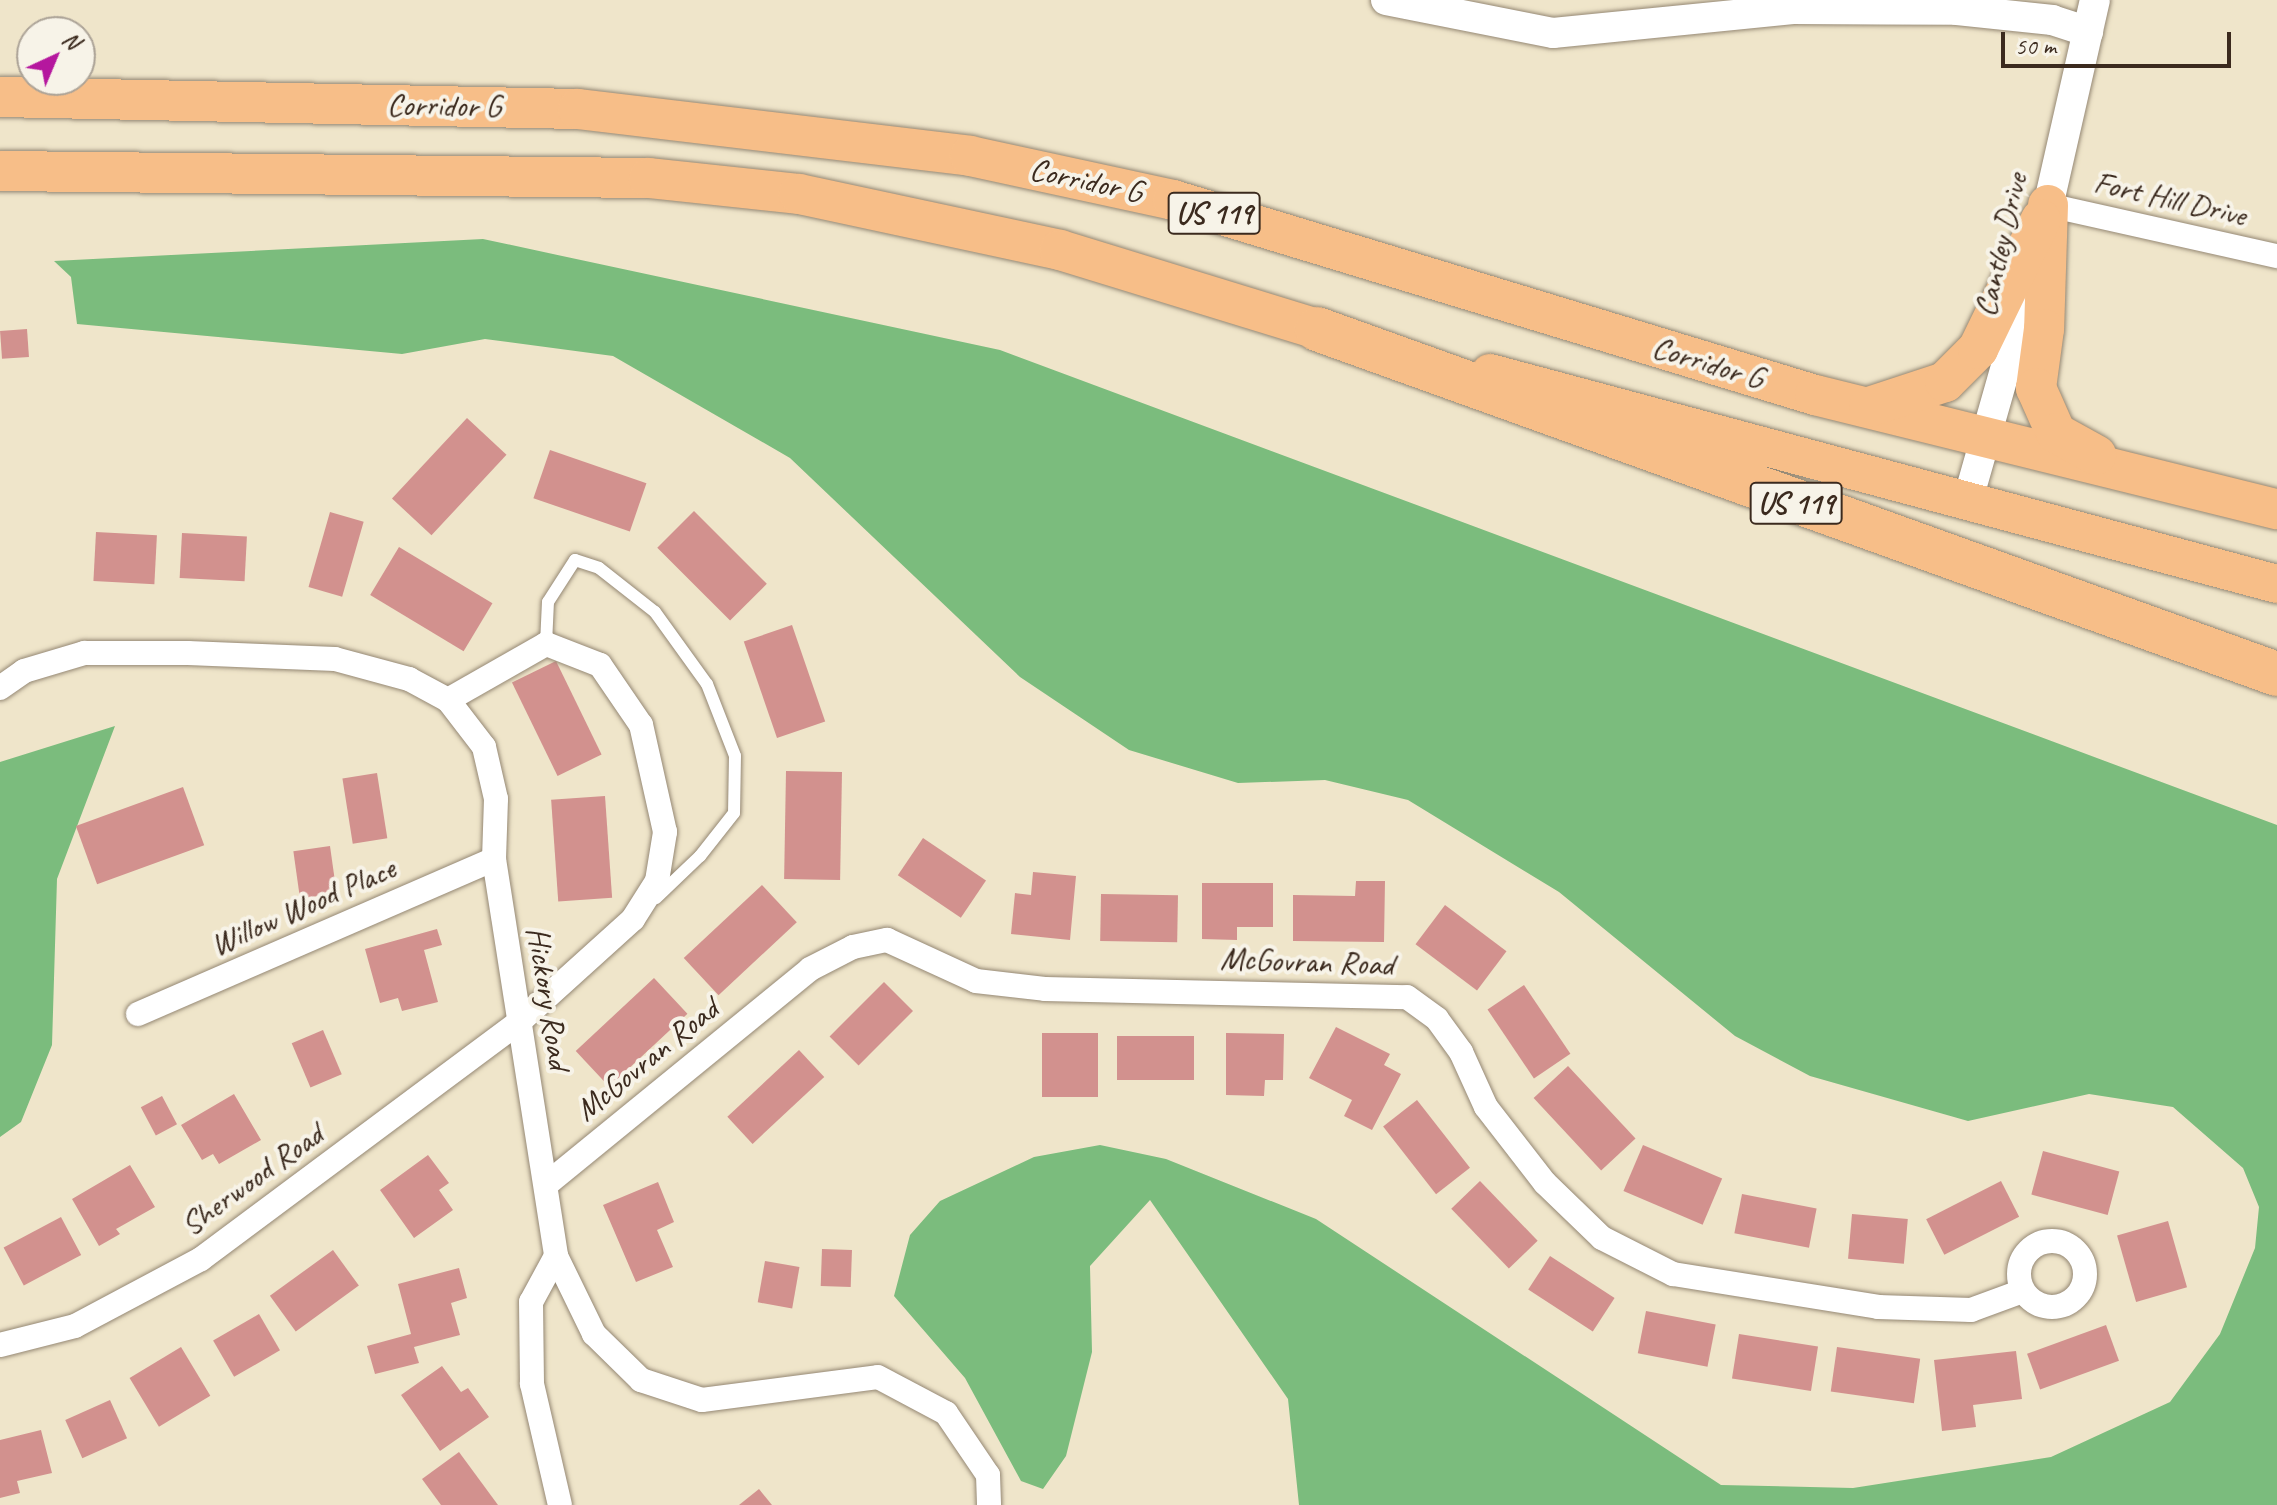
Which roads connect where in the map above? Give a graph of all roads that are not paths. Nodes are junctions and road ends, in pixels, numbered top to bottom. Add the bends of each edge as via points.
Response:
1 (1386, 0) edge
2 (2095, 0) edge
3 (2088, 32) junction
4 (0, 97) edge
5 (0, 171) edge
6 (2048, 205) junction
7 (2277, 256) edge
8 (1317, 329) junction
9 (1865, 408) junction
10 (1986, 438) junction
11 (2163, 481) junction
12 (1967, 503) junction
13 (2277, 509) edge
14 (2277, 584) edge
15 (546, 644) junction
16 (2277, 674) edge
17 (0, 688) edge
18 (448, 700) junction
19 (494, 859) junction
20 (633, 919) junction
21 (138, 1014) dead end
22 (518, 1023) junction
23 (548, 1183) junction
24 (556, 1256) junction
25 (2023, 1291) dead end
26 (0, 1345) edge
27 (560, 1505) edge
28 (989, 1505) edge

1 - 3 street via 1553,33 1793,9 1957,10 2052,20
2 - 3 street, Cantley Drive
3 - 6 street, Cantley Drive
4 - 9 highway, Corridor G / US 119 via 578,109 970,156 1173,200
5 - 8 highway, US 119 via 649,178 799,194 1060,250
6 - 7 street, Fort Hill Drive
6 - 9 highway via 1978,349 1945,382
6 - 10 street, Cantley Drive via 2024,313
6 - 11 highway via 2044,329 2036,388 2043,413 2056,433 2083,450
8 - 12 main road
8 - 16 highway, US 119
9 - 10 highway, Corridor G / US 119
10 - 11 highway, Corridor G / US 119
10 - 12 street, Cantley Drive
11 - 13 highway, Corridor G / US 119
12 - 14 main road
15 - 18 street
15 - 20 street, Sherwood Road via 600,665 641,725 665,832 657,881
15 - 20 lane via 548,602 575,560 599,568 655,612 707,684 735,756 734,813 700,856
17 - 18 street, Hickory Road via 24,671 84,653 188,653 335,659 409,679
18 - 19 street, Hickory Road via 484,747 496,799
19 - 21 street, Willow Wood Place
19 - 22 street, Hickory Road
20 - 22 street, Sherwood Road
22 - 23 street, Hickory Road
22 - 26 street, Sherwood Road via 201,1259 75,1326
23 - 24 street, Hickory Road
23 - 25 street, McGovran Road via 810,969 853,947 887,940 976,981 1045,989 1407,997 1437,1019 1461,1052 1486,1107 1545,1183 1602,1238 1673,1274 1878,1307 1971,1310
24 - 27 street via 531,1302 532,1384
24 - 28 street, Hickory Road via 594,1334 641,1380 702,1400 878,1377 946,1413 988,1475

